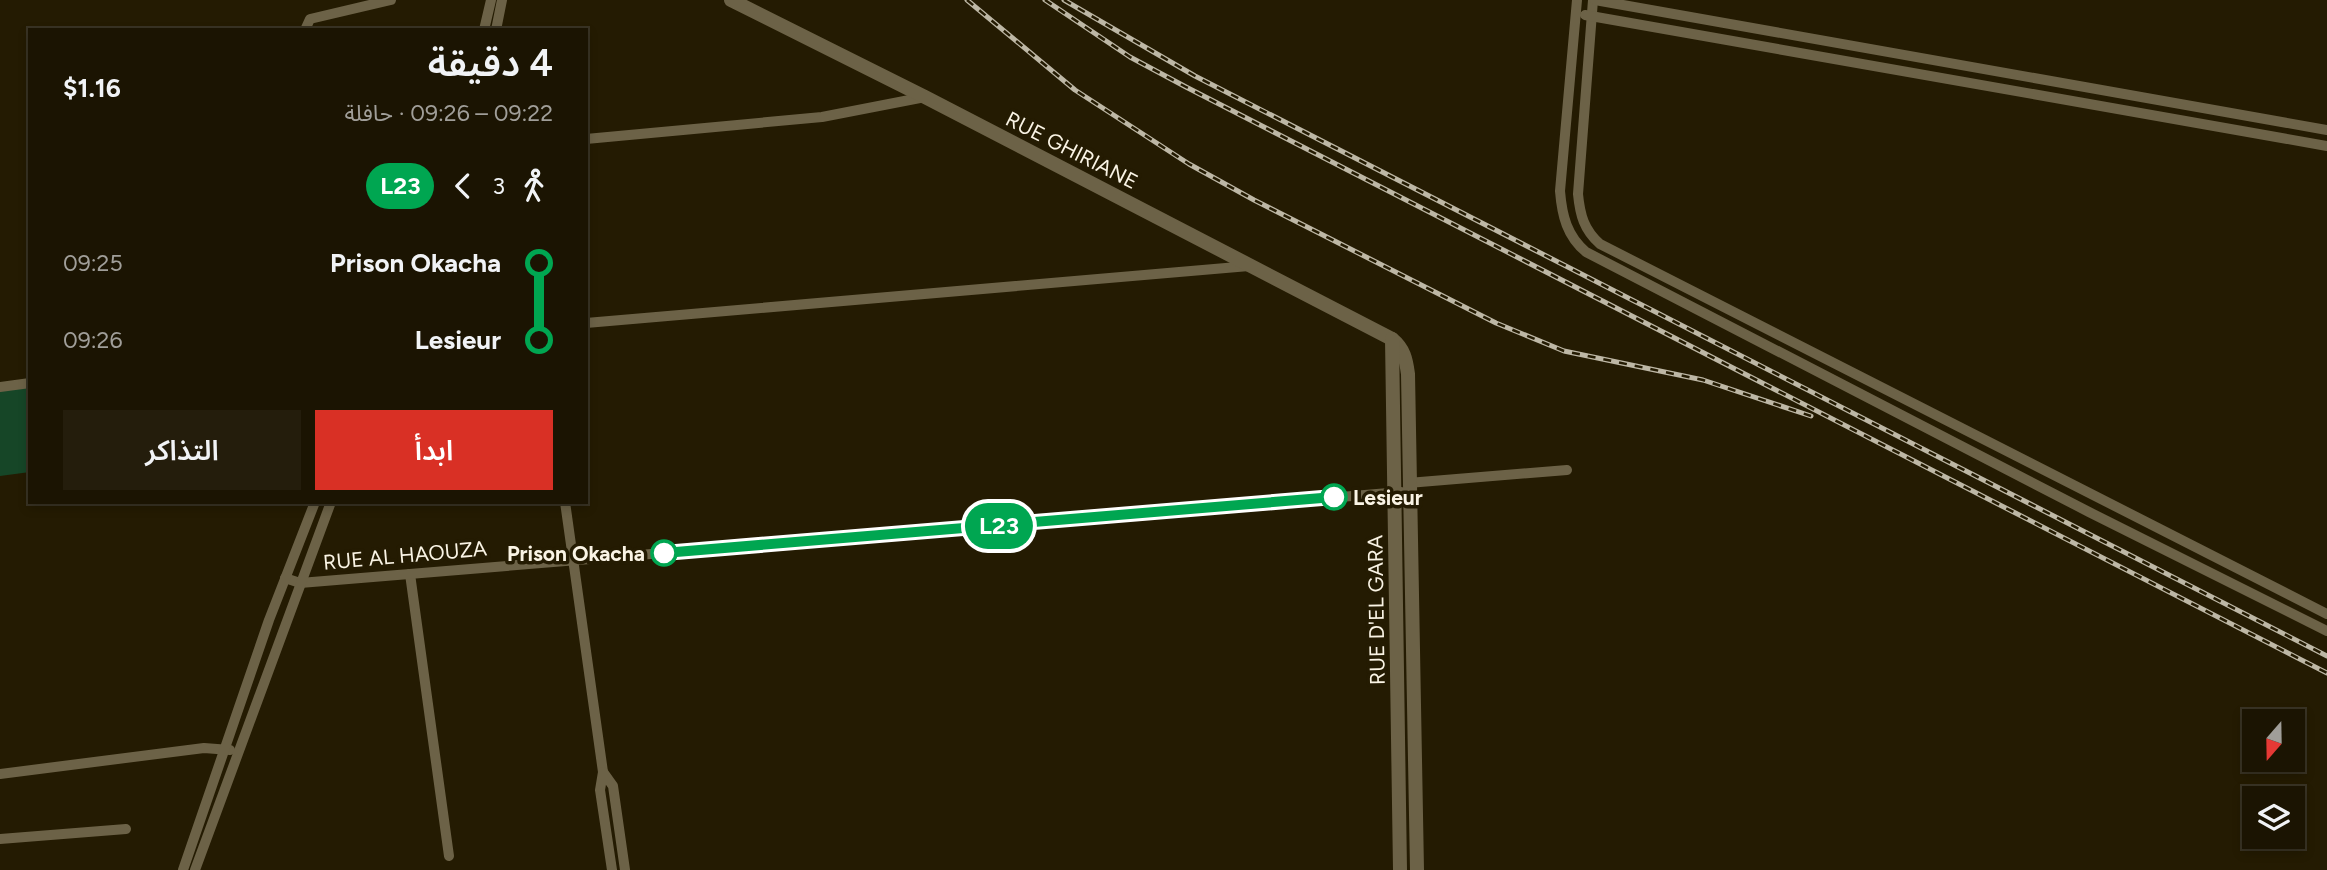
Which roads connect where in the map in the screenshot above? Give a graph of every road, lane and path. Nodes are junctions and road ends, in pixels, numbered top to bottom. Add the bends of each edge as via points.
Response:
1 (391, 0) edge
2 (491, 0) edge
3 (502, 0) edge
4 (732, 0) edge
5 (1577, 0) edge
6 (1594, 0) edge
7 (1576, 13) junction
8 (1592, 16) junction
9 (306, 28) edge
10 (484, 28) edge
11 (496, 28) edge
12 (1920, 58) junction
13 (1917, 74) junction
14 (925, 97) junction
15 (2327, 130) edge
16 (588, 139) edge
17 (2327, 146) edge
18 (1580, 210) junction
19 (1563, 213) junction
20 (1250, 266) junction
21 (588, 323) edge
22 (1392, 340) joint
23 (28, 383) edge
24 (0, 387) edge
25 (1567, 470) dead end
26 (1404, 489) junction
27 (314, 504) edge
28 (330, 504) edge
29 (565, 504) edge
30 (573, 559) junction
31 (410, 574) junction
32 (285, 578) junction
33 (300, 583) junction
34 (2327, 614) edge
35 (2327, 631) edge
36 (224, 748) junction
37 (237, 752) junction
38 (603, 772) junction
39 (0, 774) edge
40 (127, 829) dead end
41 (0, 839) edge
42 (449, 856) dead end
43 (183, 870) edge
44 (195, 870) edge
45 (612, 870) edge
46 (625, 870) edge
47 (1400, 870) edge
48 (1417, 870) edge

1 - 9 street via 310,19
2 - 10 street
3 - 11 street
4 - 14 street, RUE GHIRIANE
5 - 7 street
6 - 8 street
6 - 12 street
7 - 8 street
7 - 19 street via 1561,177
8 - 13 street
8 - 18 street
12 - 13 street
12 - 15 street
13 - 17 street
14 - 16 street via 822,117
14 - 20 street, RUE GHIRIANE
18 - 19 street
18 - 34 street via 1586,229 1600,244
19 - 35 street via 1574,241 1594,258
20 - 21 street
20 - 22 street, RUE GHIRIANE
22 - 26 street, RUE D'EL GARA
23 - 24 street
25 - 26 street, RUE AL HAOUZA
26 - 30 street, RUE AL HAOUZA
26 - 47 street, RUE D'EL GARA
26 - 48 street, RUE D'EL GARA
27 - 32 street
28 - 33 street
29 - 30 street
30 - 31 street, RUE AL HAOUZA
30 - 38 street
31 - 33 street, RUE AL HAOUZA
31 - 42 street
32 - 33 street, RUE AL HAOUZA
32 - 36 street
33 - 37 street
36 - 37 street
36 - 39 street
36 - 43 street
37 - 44 street
38 - 45 street via 600,790
38 - 46 street via 613,786
40 - 41 street

